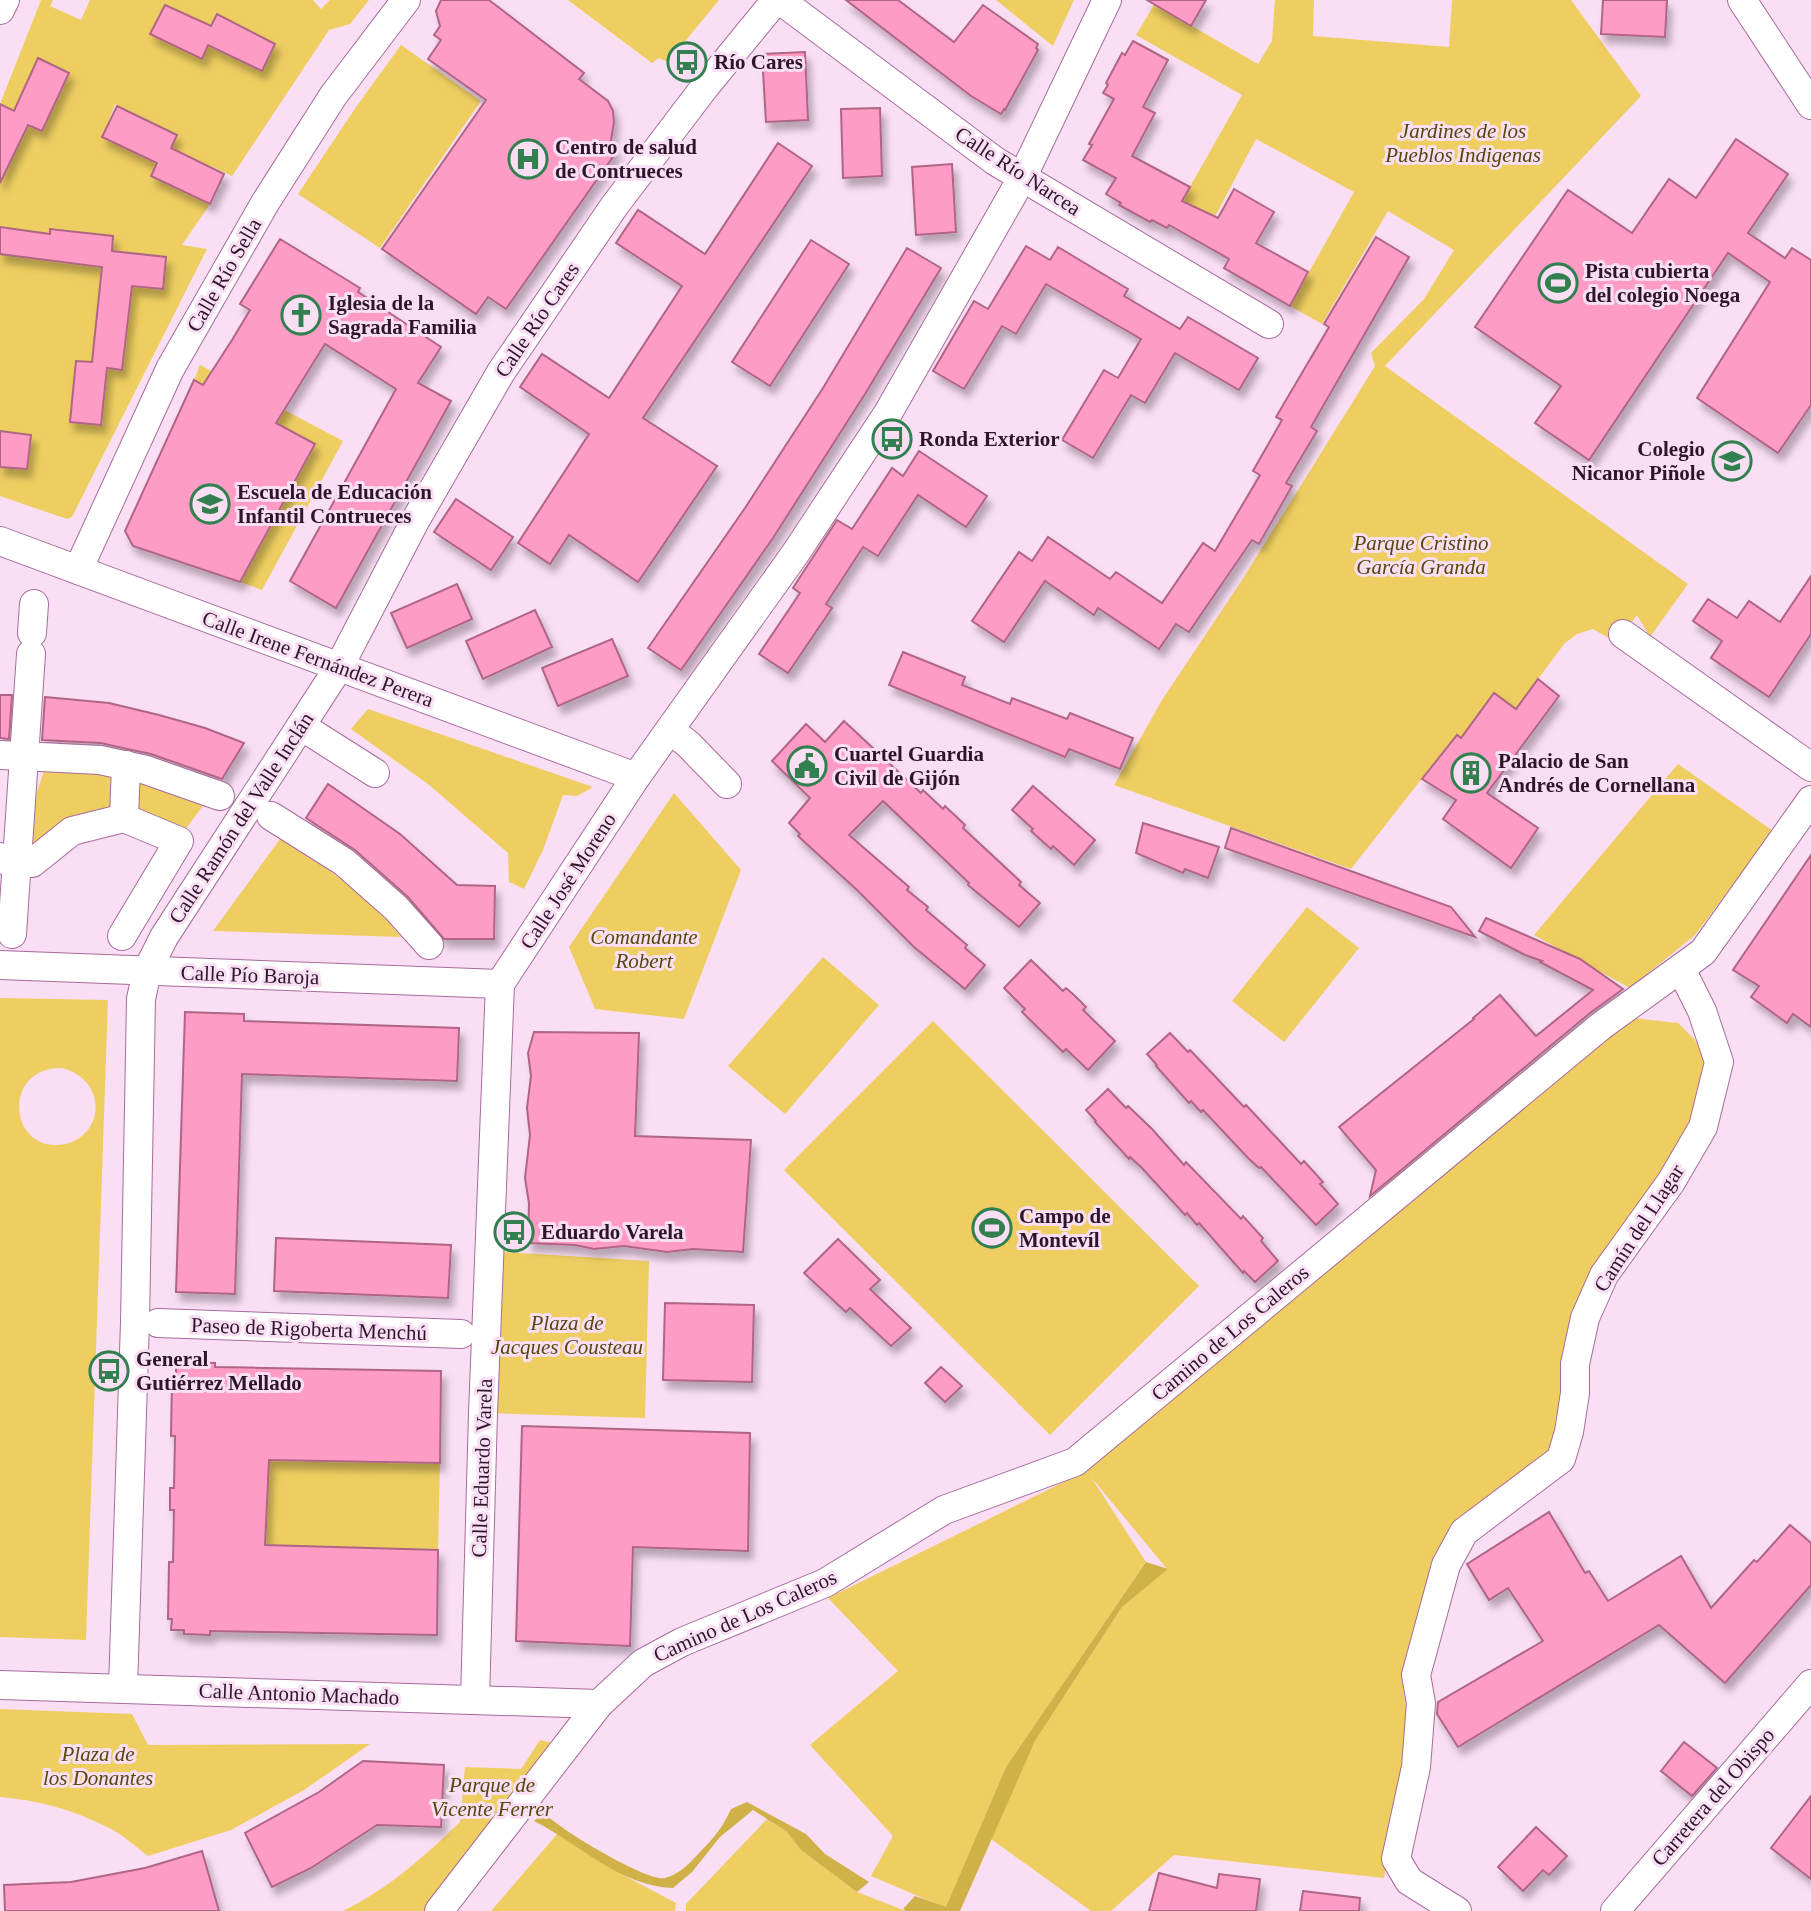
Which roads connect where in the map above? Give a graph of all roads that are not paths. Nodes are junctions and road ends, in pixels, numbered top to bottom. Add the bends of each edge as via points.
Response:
1 (5, 0) edge
2 (406, 0) edge
3 (778, 0) edge
4 (1107, 0) edge
5 (1742, 0) edge
6 (0, 10) edge
7 (1811, 105) edge
8 (1022, 178) junction
9 (1269, 324) dead end
10 (0, 541) edge
11 (78, 570) junction
12 (34, 604) dead end
13 (1623, 634) dead end
14 (339, 667) junction
15 (301, 726) junction
16 (670, 730) junction
17 (12, 755) edge
18 (126, 765) junction
19 (1811, 767) edge
20 (375, 772) dead end
21 (636, 777) junction
22 (727, 784) dead end
23 (219, 796) dead end
24 (1811, 800) edge
25 (271, 816) dead end
26 (124, 818) junction
27 (9, 859) edge
28 (12, 933) dead end
29 (121, 936) dead end
30 (429, 945) dead end
31 (0, 965) edge
32 (1681, 969) junction
33 (147, 971) junction
34 (499, 984) junction
35 (158, 1323) dead end
36 (461, 1334) dead end
37 (1811, 1684) edge
38 (0, 1685) edge
39 (123, 1688) junction
40 (475, 1700) junction
41 (599, 1704) junction
42 (439, 1911) edge
43 (1457, 1911) edge
44 (1615, 1911) edge

1 - 6 street
2 - 11 street, Calle Río Sella via 333,96 265,203 170,369
3 - 8 street, Calle Río Narcea
3 - 14 street, Calle Río Cares via 615,205 505,366 415,521
4 - 8 street
5 - 7 street
8 - 9 street, Calle Río Narcea
8 - 16 street via 888,414
10 - 11 street, Calle Irene Fernández Perera
11 - 14 street, Calle Irene Fernández Perera
12 - 17 street via 32,643
13 - 19 street
14 - 15 street, Calle Ramón del Valle Inclán
14 - 21 street, Calle Irene Fernández Perera
15 - 20 street
15 - 33 street, Calle Ramón del Valle Inclán via 163,937
16 - 21 street
16 - 22 street
17 - 18 street
17 - 27 street
18 - 23 street
18 - 26 street
21 - 34 street, Calle José Moreno
24 - 32 street, Camino de Los Caleros via 1703,952
25 - 30 street via 344,862
26 - 27 street via 72,831 32,863
26 - 29 street via 179,841
27 - 28 street
31 - 33 street, Calle Pío Baroja
32 - 41 street, Camino de Los Caleros via 1601,1026 1074,1462 944,1510 825,1583 682,1642 643,1663
32 - 43 street, Camín del Llagar via 1702,1011 1719,1062 1703,1128 1671,1182 1604,1275 1585,1318 1561,1459 1464,1532 1446,1565 1416,1675 1420,1703 1416,1767 1396,1859 1409,1881
33 - 34 street, Calle Pío Baroja
33 - 39 street, Calle Ramón del Valle Inclán via 141,999
34 - 40 street, Calle Eduardo Varela
35 - 36 street, Paseo de Rigoberta Menchú
37 - 44 street, Carretera del Obispo
38 - 39 street, Calle Antonio Machado
39 - 40 street, Calle Antonio Machado
40 - 41 street, Calle Antonio Machado
41 - 42 street, Camino de Los Caleros

